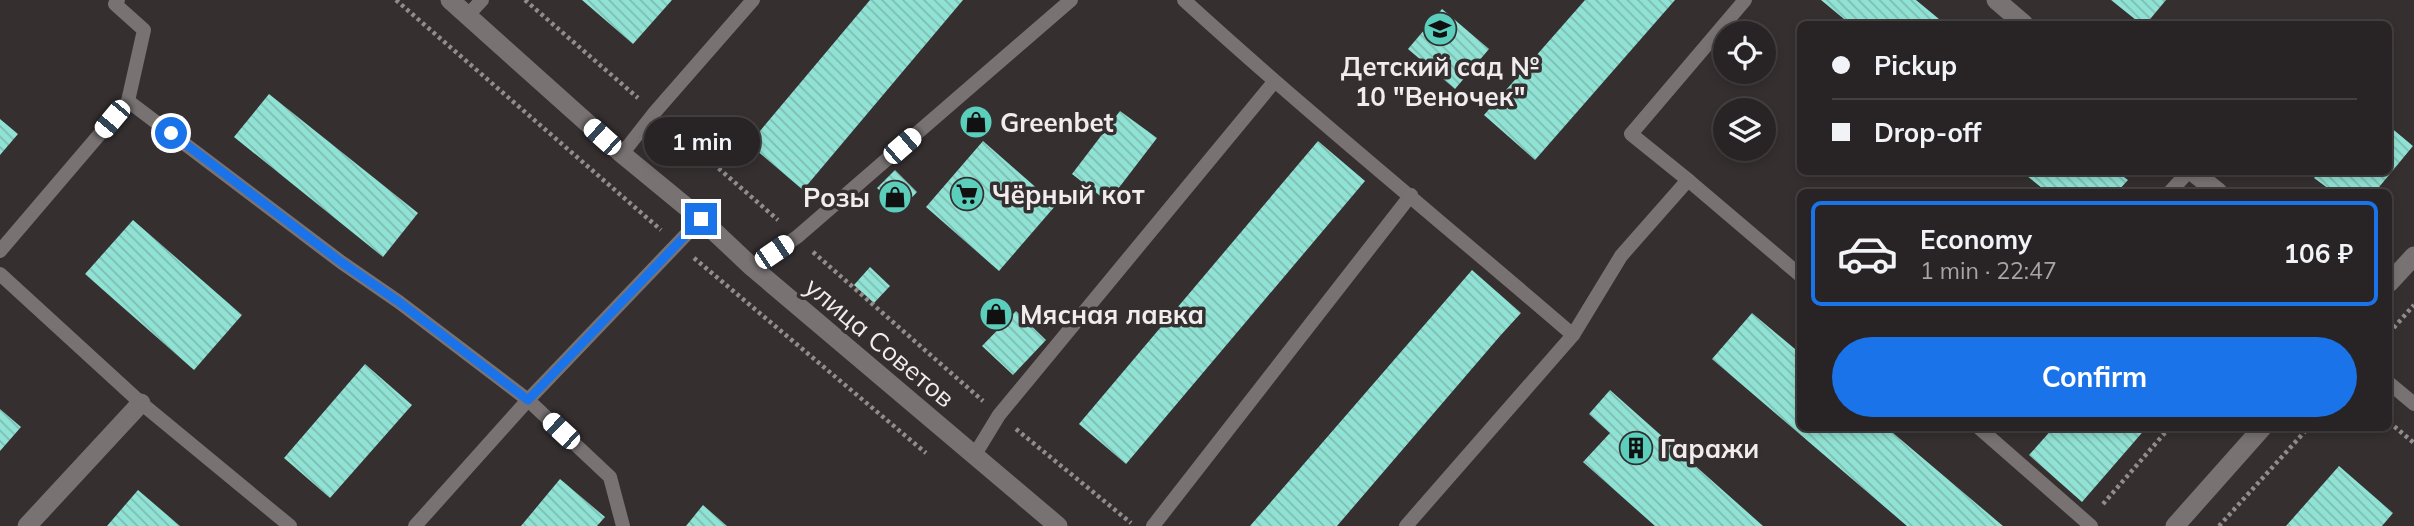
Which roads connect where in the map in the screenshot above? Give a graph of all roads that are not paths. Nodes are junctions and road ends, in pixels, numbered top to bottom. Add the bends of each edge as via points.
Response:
1 (450, 0) edge
2 (482, 0) edge
3 (753, 0) edge
4 (1071, 0) edge
5 (1184, 0) edge
6 (1745, 0) edge
7 (1996, 0) edge
8 (115, 1) edge
9 (468, 15) junction
10 (2020, 21) edge
11 (1274, 82) junction
12 (128, 100) junction
13 (622, 154) junction
14 (2187, 175) edge
15 (2194, 175) edge
16 (1688, 180) junction
17 (2173, 189) edge
18 (2214, 189) edge
19 (1411, 195) junction
20 (701, 219) junction
21 (0, 251) edge
22 (2414, 256) edge
23 (752, 267) junction
24 (1797, 273) edge
25 (0, 274) edge
26 (2392, 280) edge
27 (1573, 335) junction
28 (2392, 386) edge
29 (528, 400) junction
30 (141, 402) junction
31 (2414, 404) edge
32 (1983, 431) edge
33 (2259, 431) edge
34 (974, 456) junction
35 (35, 523) edge
36 (2089, 524) edge
37 (290, 526) edge
38 (415, 526) edge
39 (623, 526) edge
40 (1058, 526) edge
41 (1153, 526) edge
42 (1406, 526) edge
43 (2175, 526) edge

1 - 9 street, улица Советов
2 - 9 lane
3 - 13 lane
4 - 23 lane via 797,237
5 - 11 lane
6 - 16 lane via 1632,134
7 - 10 street
8 - 12 lane via 144,30
9 - 13 street, улица Советов
11 - 19 lane
11 - 34 lane via 999,415
12 - 21 lane
12 - 29 lane
13 - 20 street, улица Советов
14 - 17 lane
15 - 18 street
16 - 24 lane
16 - 27 lane via 1621,256
19 - 27 lane
19 - 41 lane
20 - 23 street, улица Советов
20 - 29 lane
22 - 26 street
23 - 34 street, улица Советов
25 - 30 lane
27 - 42 lane
28 - 31 lane
29 - 38 lane
29 - 39 lane via 610,477
30 - 35 street
30 - 37 lane
32 - 36 lane
33 - 43 street
34 - 40 street, улица Советов

